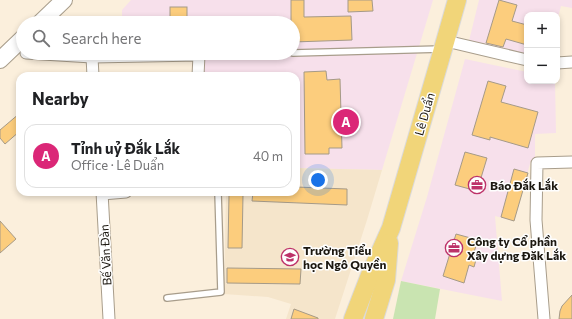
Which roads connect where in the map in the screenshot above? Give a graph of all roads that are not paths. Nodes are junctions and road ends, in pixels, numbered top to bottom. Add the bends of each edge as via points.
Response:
1 (64, 0) edge
2 (457, 0) edge
3 (47, 16) edge
4 (444, 45) junction
5 (300, 53) edge
6 (524, 59) edge
7 (92, 60) edge
8 (199, 60) edge
9 (560, 62) edge
10 (572, 62) edge
11 (93, 72) edge
12 (198, 72) edge
13 (572, 162) edge
14 (102, 196) edge
15 (218, 196) edge
16 (391, 228) junction
17 (167, 298) dead end
18 (109, 319) edge
19 (353, 319) edge
20 (374, 319) edge
21 (544, 319) edge

1 - 3 street
2 - 4 main road, Lê Duẩn
4 - 5 lane
4 - 6 street
4 - 16 main road, Lê Duẩn
7 - 11 street
8 - 12 street
9 - 10 street
13 - 21 street via 538,163 536,220
14 - 18 street, Bế Văn Đàn
15 - 17 lane via 220,292
16 - 19 main road, Lê Duẩn
16 - 20 main road, Lê Duẩn via 386,280

